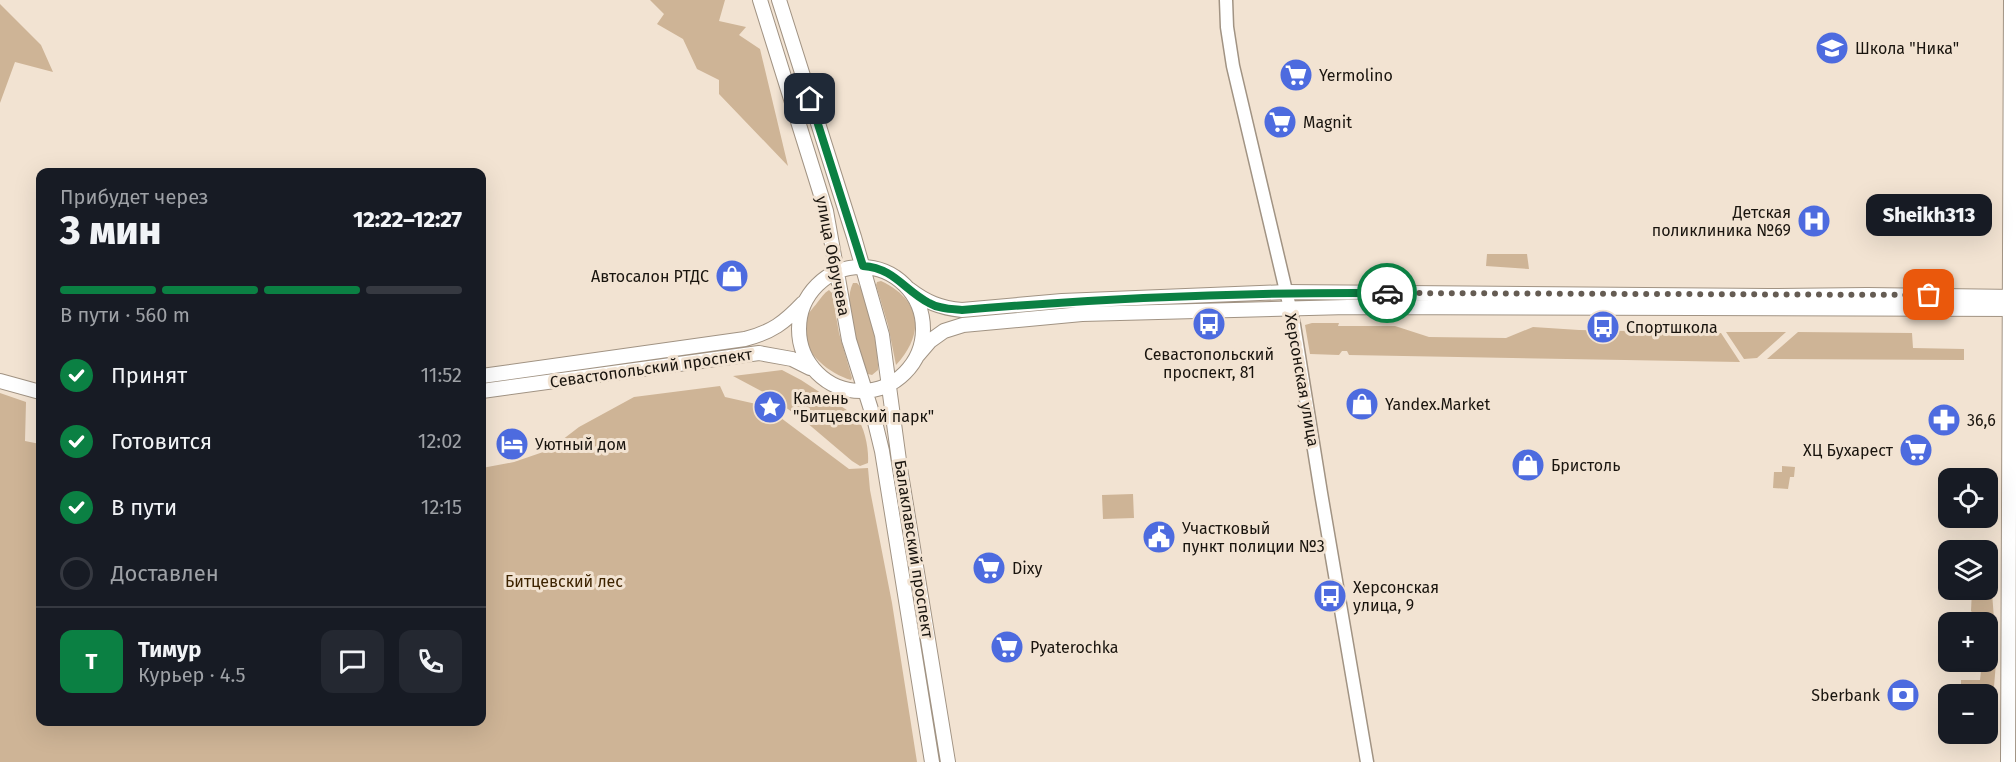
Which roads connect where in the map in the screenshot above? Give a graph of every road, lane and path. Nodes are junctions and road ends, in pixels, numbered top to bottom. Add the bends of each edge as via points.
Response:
1 (760, 0) edge
2 (779, 0) edge
3 (1226, 0) edge
4 (2011, 0) edge
5 (863, 266) junction
6 (837, 272) junction
7 (909, 289) junction
8 (1286, 292) junction
9 (804, 302) junction
10 (2013, 303) edge
11 (1289, 308) junction
12 (882, 335) joint
13 (849, 340) joint
14 (918, 355) junction
15 (0, 373) edge
16 (817, 373) junction
17 (486, 375) edge
18 (0, 381) edge
19 (36, 382) edge
20 (890, 383) junction
21 (486, 390) edge
22 (36, 391) edge
23 (866, 393) junction
24 (932, 762) edge
25 (948, 762) edge
26 (1367, 762) edge
27 (2008, 762) edge

1 - 6 main road, улица Обручева via 818,181
2 - 5 main road, улица Обручева
3 - 8 street, Херсонская улица via 1235,74
4 - 10 main road
5 - 6 main road
5 - 7 main road via 891,274
5 - 12 main road, улица Обручева
6 - 9 main road, Севастопольский проспект
6 - 13 main road, улица Обручева
7 - 8 main road via 931,304 962,310 1062,301
7 - 14 main road via 917,299 925,324
8 - 10 main road via 1878,295
8 - 11 street, Херсонская улица
9 - 16 main road via 798,334 805,356
9 - 17 main road, Севастопольский проспект via 779,326 745,339
10 - 11 main road
10 - 27 main road
11 - 14 main road via 1083,314 963,325 944,331
11 - 26 street, Херсонская улица via 1300,354
12 - 20 main road, Балаклавский проспект
13 - 23 main road, Балаклавский проспект
14 - 20 main road
15 - 19 main road
16 - 21 main road, Севастопольский проспект via 792,359 759,353
16 - 23 main road, Севастопольский проспект via 842,387
18 - 22 main road
20 - 23 main road
20 - 25 main road, Балаклавский проспект
23 - 24 main road, Балаклавский проспект via 882,451

